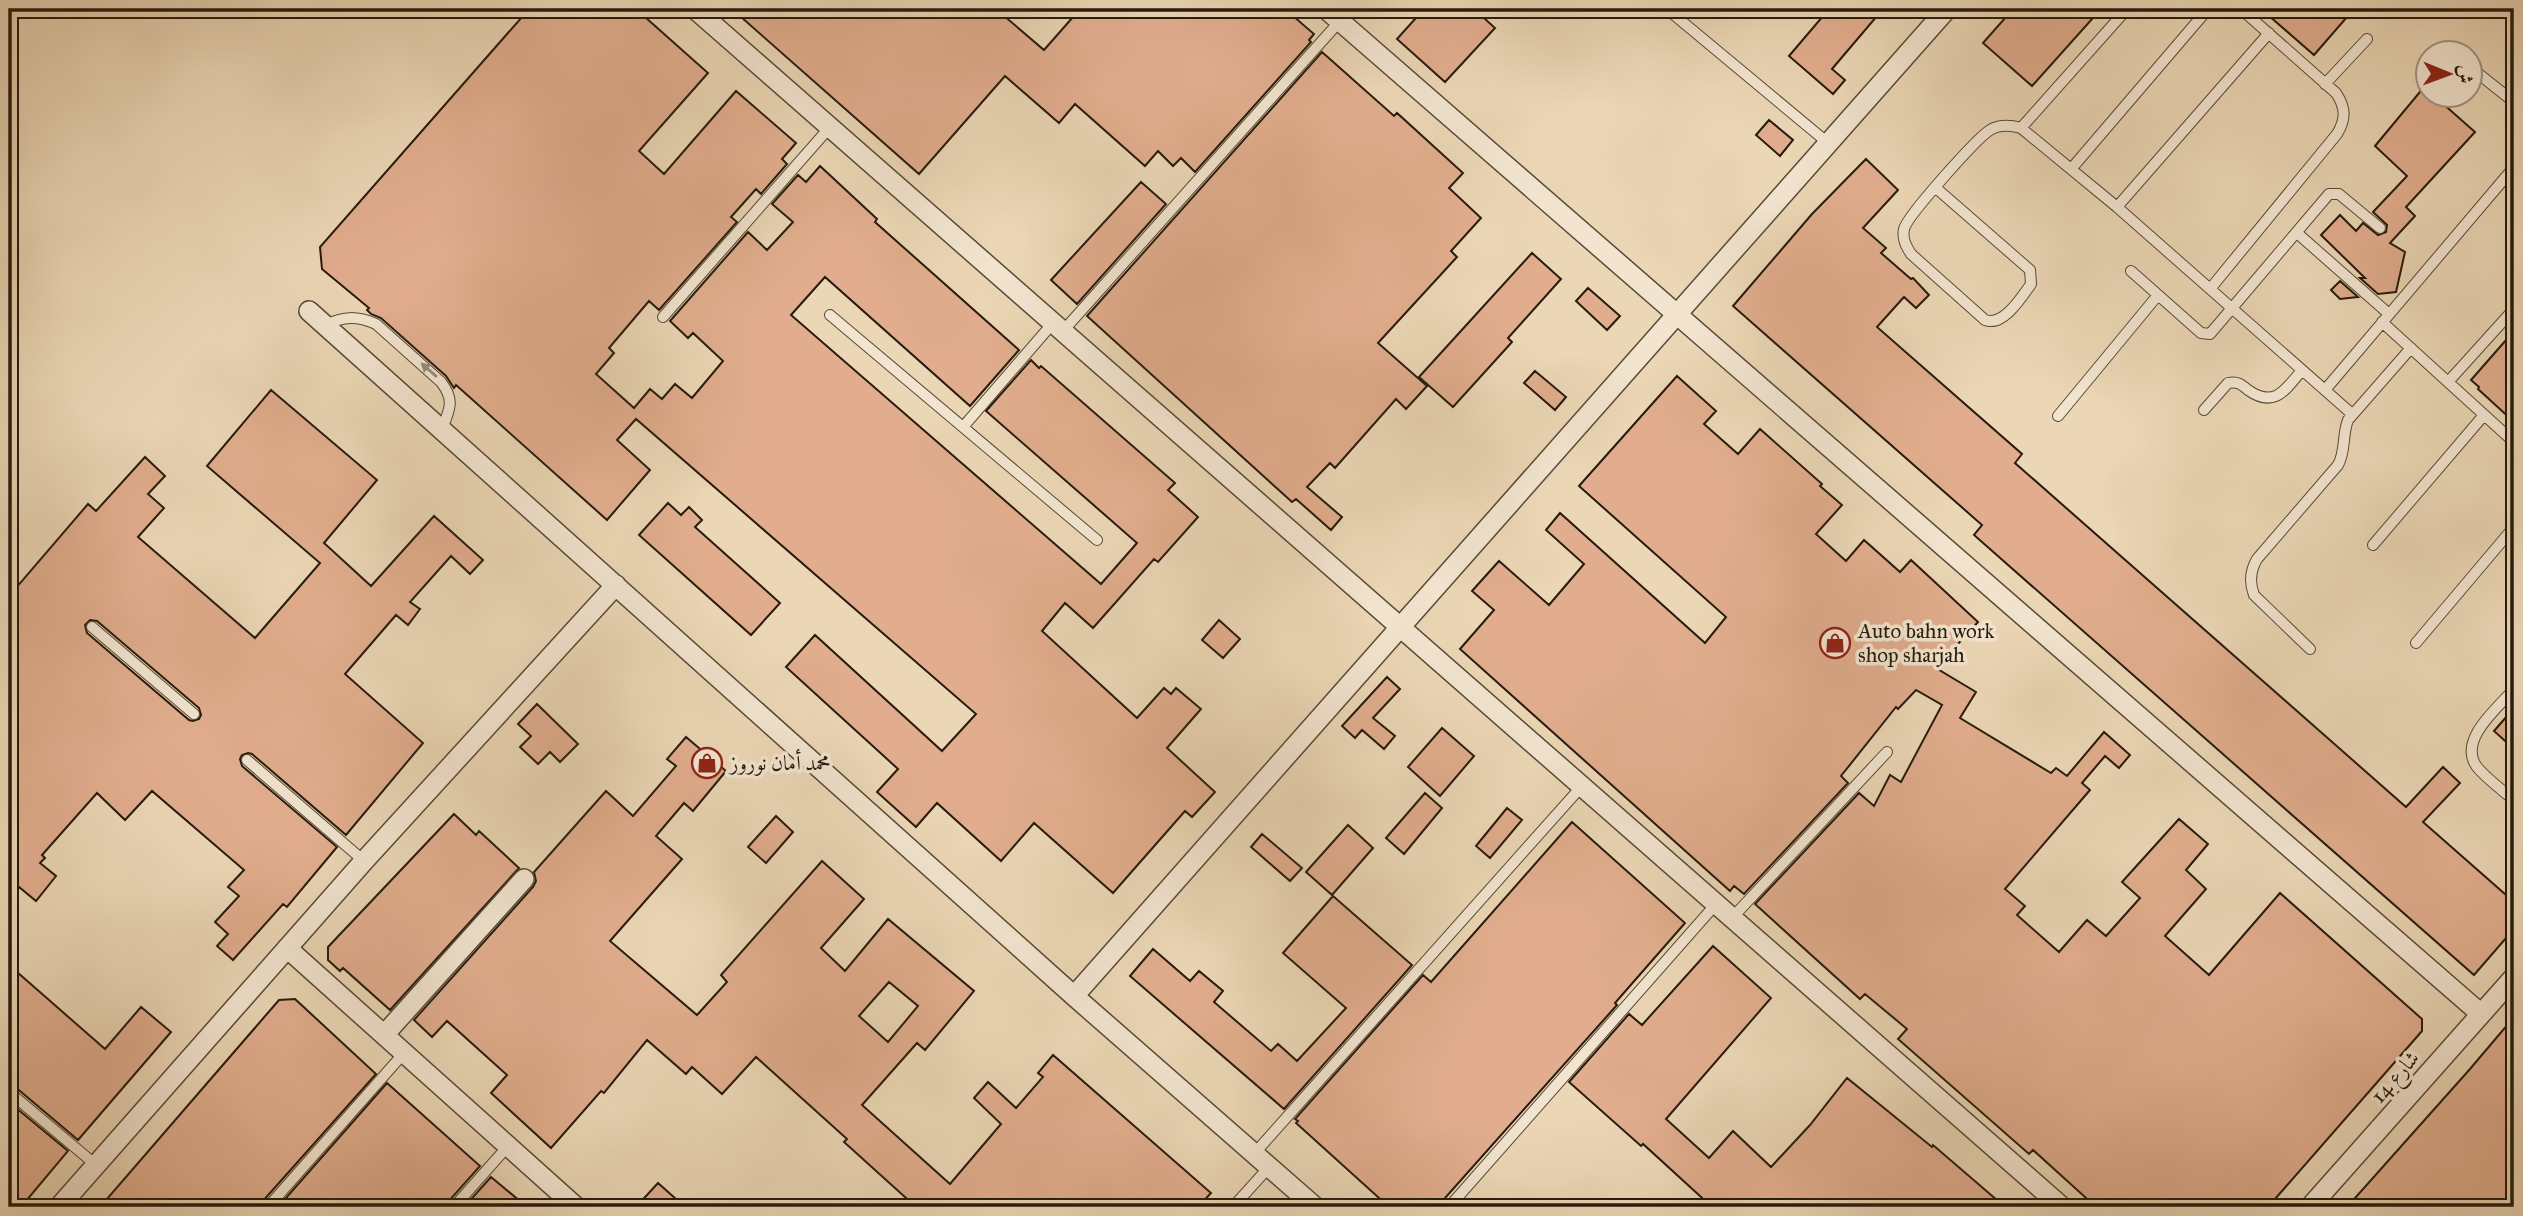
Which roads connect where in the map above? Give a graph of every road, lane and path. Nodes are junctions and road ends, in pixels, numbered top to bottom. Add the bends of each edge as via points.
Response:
1 (695, 9) edge
2 (1667, 9) edge
3 (1947, 9) edge
4 (2127, 9) edge
5 (2207, 9) edge
6 (2241, 9) edge
7 (1333, 15) edge
8 (2269, 33) junction
9 (2367, 39) dead end
10 (2484, 78) edge
11 (2325, 84) junction
12 (2514, 102) edge
13 (830, 127) junction
14 (2021, 128) junction
15 (1828, 142) junction
16 (2514, 164) edge
17 (2071, 168) junction
18 (1936, 188) junction
19 (2117, 206) junction
20 (2380, 228) dead end
21 (2297, 233) junction
22 (2131, 271) dead end
23 (2210, 289) junction
24 (2158, 295) junction
25 (2233, 309) junction
26 (2514, 309) edge
27 (309, 311) dead end
28 (830, 315) dead end
29 (1675, 315) junction
30 (663, 317) dead end
31 (2386, 318) junction
32 (325, 326) junction
33 (1058, 327) junction
34 (2410, 348) junction
35 (2302, 370) junction
36 (2448, 382) junction
37 (2325, 390) junction
38 (2204, 410) dead end
39 (2352, 414) junction
40 (2484, 415) junction
41 (2058, 416) dead end
42 (963, 427) junction
43 (442, 429) junction
44 (2514, 442) edge
45 (2514, 527) edge
46 (1097, 540) dead end
47 (2373, 545) dead end
48 (617, 585) junction
49 (92, 627) dead end
50 (1400, 627) junction
51 (2416, 643) dead end
52 (2310, 649) dead end
53 (2514, 689) edge
54 (194, 714) dead end
55 (1887, 752) dead end
56 (247, 760) dead end
57 (1582, 786) junction
58 (2514, 800) edge
59 (364, 860) junction
60 (524, 879) dead end
61 (1716, 904) junction
62 (1732, 918) junction
63 (287, 948) junction
64 (2514, 977) edge
65 (1074, 996) junction
66 (2481, 1014) junction
67 (384, 1035) junction
68 (404, 1053) junction
69 (9, 1092) edge
70 (508, 1146) junction
71 (1262, 1160) junction
72 (96, 1165) junction
73 (59, 1207) edge
74 (268, 1207) edge
75 (454, 1207) edge
76 (576, 1207) edge
77 (1233, 1207) edge
78 (1315, 1207) edge
79 (1449, 1207) edge
80 (2062, 1207) edge
81 (2310, 1207) edge

1 - 13 street
2 - 15 lane
3 - 15 street
4 - 14 lane
5 - 17 lane
6 - 8 lane
7 - 29 street
7 - 33 lane
8 - 11 lane
8 - 19 lane
9 - 11 lane
10 - 12 lane
11 - 23 lane via 2342,103 2343,124
13 - 30 lane
13 - 33 street
14 - 17 lane
14 - 18 lane via 1998,126 1987,132
15 - 29 street
16 - 31 lane
17 - 19 lane
18 - 18 lane via 1909,218 1906,246 1985,320 2000,320 2031,284 2029,270
19 - 23 lane
20 - 21 lane via 2334,193
21 - 25 lane
21 - 31 lane
22 - 24 lane
23 - 25 lane
24 - 25 lane via 2205,335
24 - 41 lane
25 - 35 lane
26 - 36 lane
27 - 32 street
28 - 42 lane
29 - 50 street
29 - 66 street
31 - 34 lane
31 - 37 lane
32 - 43 street
43 -> 32 lane via 451,404 449,392 386,332 351,317
33 - 42 lane
33 - 50 street
34 - 36 lane
34 - 39 lane
35 - 37 lane
35 - 38 lane via 2275,397 2259,397 2236,382 2228,383
36 - 40 lane
37 - 39 lane
39 - 52 lane via 2338,465 2257,559 2250,576 2254,595
40 - 44 lane
40 - 47 lane
42 - 46 lane
43 - 48 street
45 - 51 lane
48 - 59 street
48 - 65 street
49 - 54 lane
50 - 57 street
50 - 65 street
53 - 58 lane via 2476,734 2471,752 2479,769
55 - 62 lane
56 - 59 lane
57 - 61 street
57 - 71 lane
59 - 63 street
60 - 67 street
61 - 62 street
61 - 79 lane
62 - 80 street
63 - 67 street
63 - 72 street
64 - 66 street, شارع 14
65 - 71 street
66 - 81 street, شارع 14
67 - 68 street
68 - 70 street
68 - 74 lane
69 - 72 lane
70 - 75 lane
70 - 76 street
71 - 77 lane
71 - 78 street
72 - 73 street

